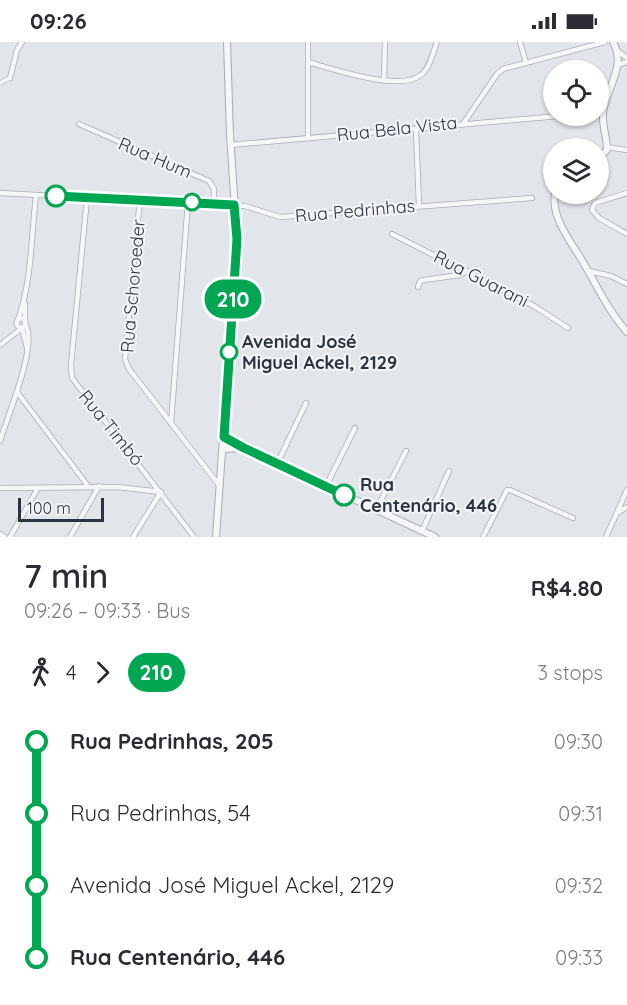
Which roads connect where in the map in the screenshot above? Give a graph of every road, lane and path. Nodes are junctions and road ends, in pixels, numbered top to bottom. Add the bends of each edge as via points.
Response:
1 (22, 42) edge
2 (227, 42) edge
3 (308, 42) edge
4 (385, 42) edge
5 (437, 42) edge
6 (520, 42) edge
7 (605, 42) edge
8 (613, 42) edge
9 (619, 52) junction
10 (627, 60) edge
11 (308, 62) junction
12 (525, 63) junction
13 (618, 65) junction
14 (10, 78) joint
15 (384, 80) junction
16 (0, 83) edge
17 (475, 109) junction
18 (543, 117) edge
19 (482, 123) junction
20 (79, 124) dead end
21 (463, 124) junction
22 (416, 130) junction
23 (308, 138) junction
24 (606, 138) edge
25 (230, 145) junction
26 (609, 147) edge
27 (627, 150) edge
28 (0, 193) edge
29 (627, 193) edge
30 (36, 196) junction
31 (87, 198) junction
32 (532, 198) dead end
33 (140, 199) junction
34 (188, 202) junction
35 (214, 204) junction
36 (555, 204) edge
37 (234, 205) junction
38 (419, 206) junction
39 (392, 234) dead end
40 (627, 234) edge
41 (467, 271) junction
42 (589, 271) junction
43 (627, 284) edge
44 (418, 287) dead end
45 (25, 301) junction
46 (17, 322) junction
47 (24, 324) junction
48 (568, 328) dead end
49 (627, 332) edge
50 (5, 340) junction
51 (0, 345) edge
52 (17, 392) junction
53 (306, 403) dead end
54 (171, 424) junction
55 (355, 428) dead end
56 (224, 437) junction
57 (0, 441) edge
58 (244, 448) junction
59 (223, 449) junction
60 (406, 451) dead end
61 (277, 464) junction
62 (449, 471) dead end
63 (88, 486) junction
64 (99, 486) junction
65 (220, 486) junction
66 (326, 486) junction
67 (0, 488) edge
68 (38, 488) junction
69 (627, 490) edge
70 (161, 492) junction
71 (627, 507) edge
72 (376, 510) junction
73 (617, 513) junction
74 (573, 518) dead end
75 (422, 531) junction
76 (0, 534) edge
77 (5, 537) edge
78 (10, 537) edge
79 (70, 537) edge
80 (133, 537) edge
81 (194, 537) edge
82 (216, 537) edge
83 (435, 537) edge
84 (483, 537) edge
85 (606, 537) edge

1 - 14 street
2 - 25 street
3 - 11 street
4 - 15 street
5 - 15 street via 419,77
6 - 12 street
7 - 12 street, Rua Bela Vista
8 - 9 street
9 - 10 street
9 - 13 street
10 - 13 street
11 - 15 street
11 - 23 street
12 - 17 street, Rua Bela Vista via 497,74
13 - 24 street via 603,114
14 - 16 street
17 - 19 street via 475,119
17 - 21 street, Rua Bela Vista
18 - 19 street
19 - 21 street
20 - 35 street, Rua Hum via 209,181 214,189
21 - 22 street, Rua Bela Vista
22 - 23 street, Rua Bela Vista
22 - 38 street
23 - 25 street, Rua Bela Vista
25 - 37 street
26 - 27 street
28 - 30 street, Rua Pedrinhas
29 - 40 street via 592,208 593,213
30 - 31 street, Rua Pedrinhas
30 - 45 street
31 - 33 street, Rua Pedrinhas
31 - 70 street, Rua Timbó via 72,378
32 - 38 street, Rua Pedrinhas
33 - 34 street, Rua Pedrinhas
33 - 54 street, Rua Schoroeder via 125,359
34 - 35 street, Rua Pedrinhas
34 - 54 street
35 - 37 street, Rua Pedrinhas
36 - 42 street via 561,223
37 - 38 street, Rua Pedrinhas via 280,217
37 - 56 street via 237,239
39 - 41 street, Rua Guarani
41 - 44 street via 420,281
41 - 48 street, Rua Guarani
42 - 43 street
42 - 49 street via 603,300
45 - 46 street
45 - 47 street
46 - 47 street
46 - 50 street
47 - 50 street
47 - 52 street via 27,351
50 - 51 street
52 - 57 street
52 - 63 street
53 - 61 street
54 - 65 street, Rua Schoroeder
55 - 66 street
56 - 58 street
56 - 59 street
58 - 59 street
58 - 61 street
59 - 65 street
60 - 72 street
61 - 66 street
62 - 75 street
63 - 64 street
63 - 68 street
64 - 70 street
64 - 79 street
65 - 82 street
66 - 72 street
67 - 68 street
68 - 78 street
69 - 73 street
70 - 80 street
70 - 81 street, Rua Timbó
71 - 73 street
72 - 75 street
73 - 85 street
74 - 84 street via 507,490
75 - 83 street
76 - 77 street

